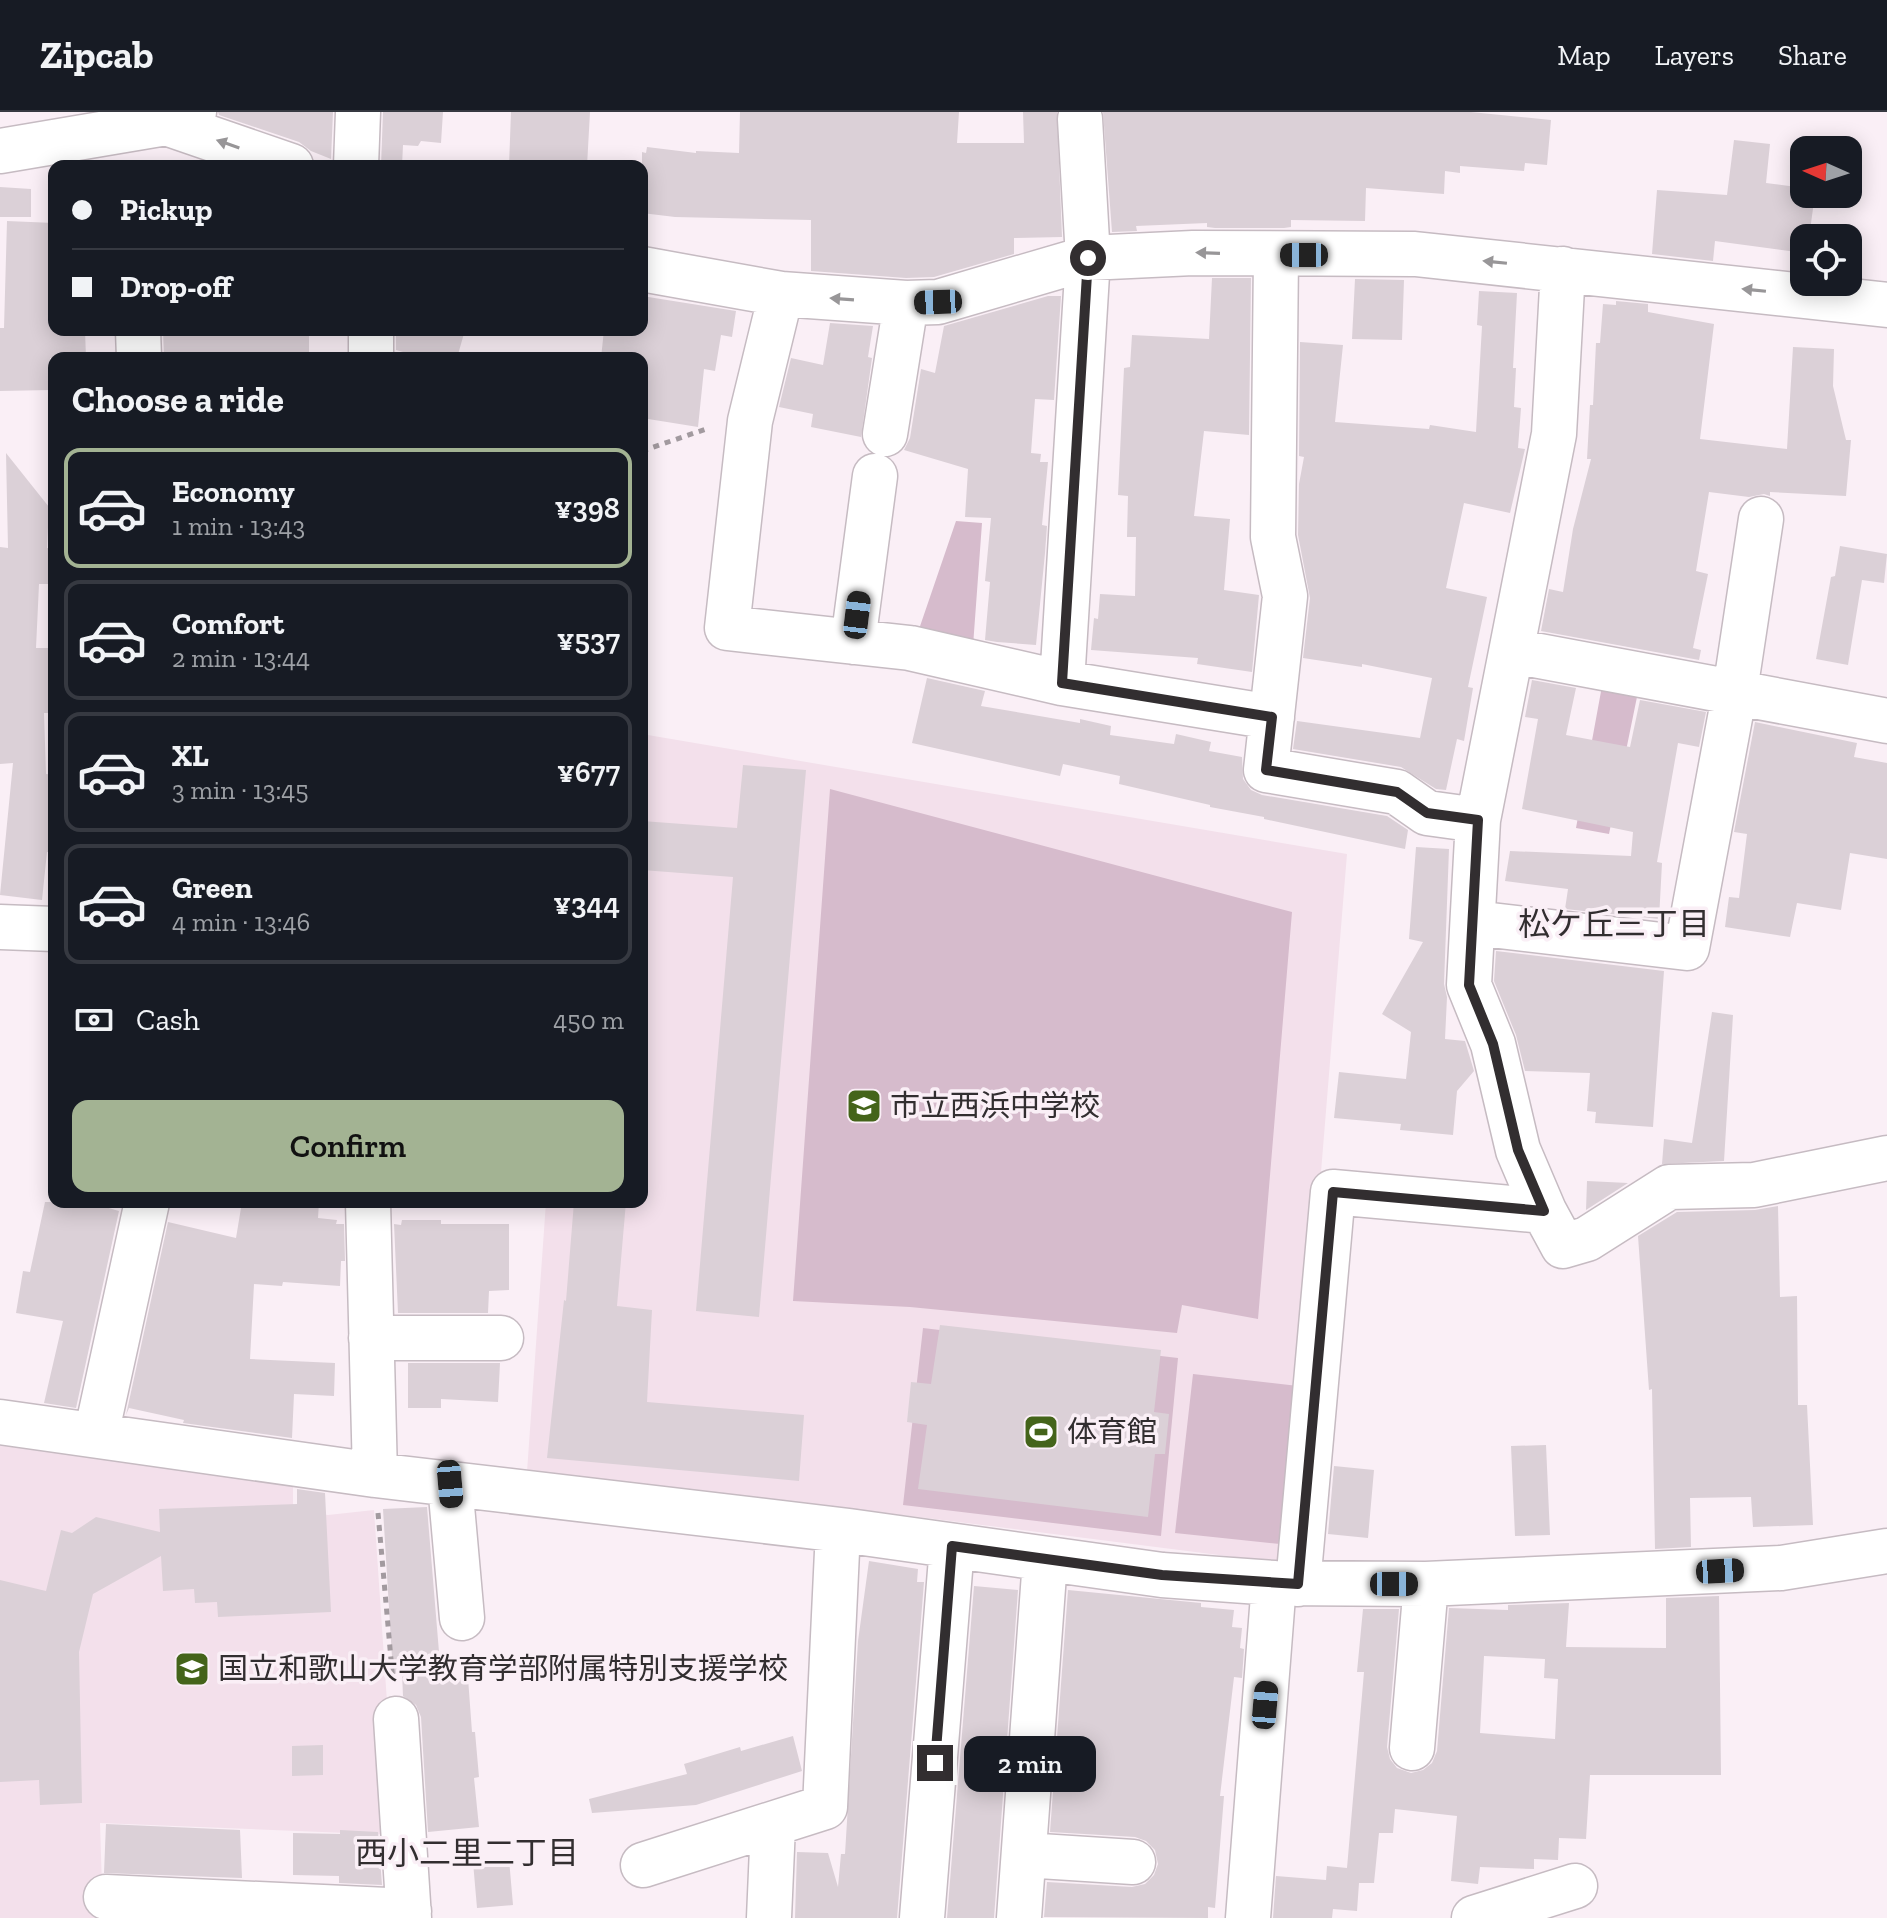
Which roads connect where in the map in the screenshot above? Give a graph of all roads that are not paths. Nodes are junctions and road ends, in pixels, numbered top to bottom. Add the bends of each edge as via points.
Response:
1 (358, 112) edge
2 (1080, 119) dead end
3 (157, 132) edge
4 (20, 136) edge
5 (267, 160) edge
6 (356, 160) edge
7 (1276, 255) junction
8 (1088, 258) junction
9 (1563, 269) junction
10 (648, 270) edge
11 (781, 294) junction
12 (906, 303) junction
13 (1887, 305) edge
14 (885, 434) dead end
15 (875, 476) dead end
16 (1761, 519) dead end
17 (853, 642) junction
18 (1513, 651) junction
19 (1062, 683) junction
20 (1735, 691) junction
21 (1272, 717) junction
22 (1887, 721) edge
23 (1478, 820) junction
24 (1474, 923) junction
25 (0, 927) edge
26 (48, 929) edge
27 (1887, 1158) edge
28 (146, 1208) edge
29 (368, 1208) edge
30 (1544, 1211) junction
31 (371, 1338) junction
32 (501, 1338) dead end
33 (0, 1422) edge
34 (96, 1435) junction
35 (375, 1475) junction
36 (450, 1484) junction
37 (846, 1524) junction
38 (952, 1546) junction
39 (1887, 1551) edge
40 (1045, 1560) junction
41 (1286, 1584) junction
42 (1426, 1584) junction
43 (462, 1618) dead end
44 (396, 1719) road end
45 (1412, 1748) dead end
46 (773, 1825) junction
47 (1024, 1855) junction
48 (1133, 1862) dead end
49 (643, 1865) dead end
50 (1575, 1886) dead end
51 (106, 1897) dead end
52 (409, 1914) edge
53 (769, 1918) edge
54 (922, 1918) edge
55 (1019, 1918) edge
56 (1248, 1918) edge
57 (1474, 1918) edge

1 - 6 street
2 - 8 street
3 - 4 street
5 -> 3 street
7 -> 8 street
9 -> 7 street via 1415,254
7 - 21 street via 1273,537 1285,596
8 - 12 street via 938,302
8 - 19 street
13 -> 9 street
9 - 18 street via 1554,434
10 - 11 street
12 -> 11 street
11 - 17 street via 750,421 727,628
12 - 14 street
15 - 17 street
16 - 20 street
17 - 19 street via 910,648
18 - 20 street
18 - 23 street
19 - 21 street
20 - 22 street
20 - 24 street via 1687,948
21 - 23 street via 1266,770 1397,792 1427,813
23 - 24 street
24 - 30 street via 1469,985 1493,1044 1518,1150
25 - 26 street
27 - 30 street via 1754,1185 1669,1187 1587,1239 1563,1246
28 - 34 street
29 - 31 street
30 - 41 street via 1333,1192
31 - 32 street
31 - 35 street
33 - 34 street
34 - 35 street
35 - 36 street
36 - 37 street
36 - 43 street
37 - 38 street
37 - 46 street via 825,1807
38 - 40 street
38 - 54 street
39 - 42 street via 1781,1568
40 - 41 street
40 - 47 street
41 - 42 street
41 - 56 street
42 - 45 street
44 - 52 street
46 - 49 street
46 - 53 street
47 - 48 street
47 - 55 street
50 - 57 street
51 - 52 street

